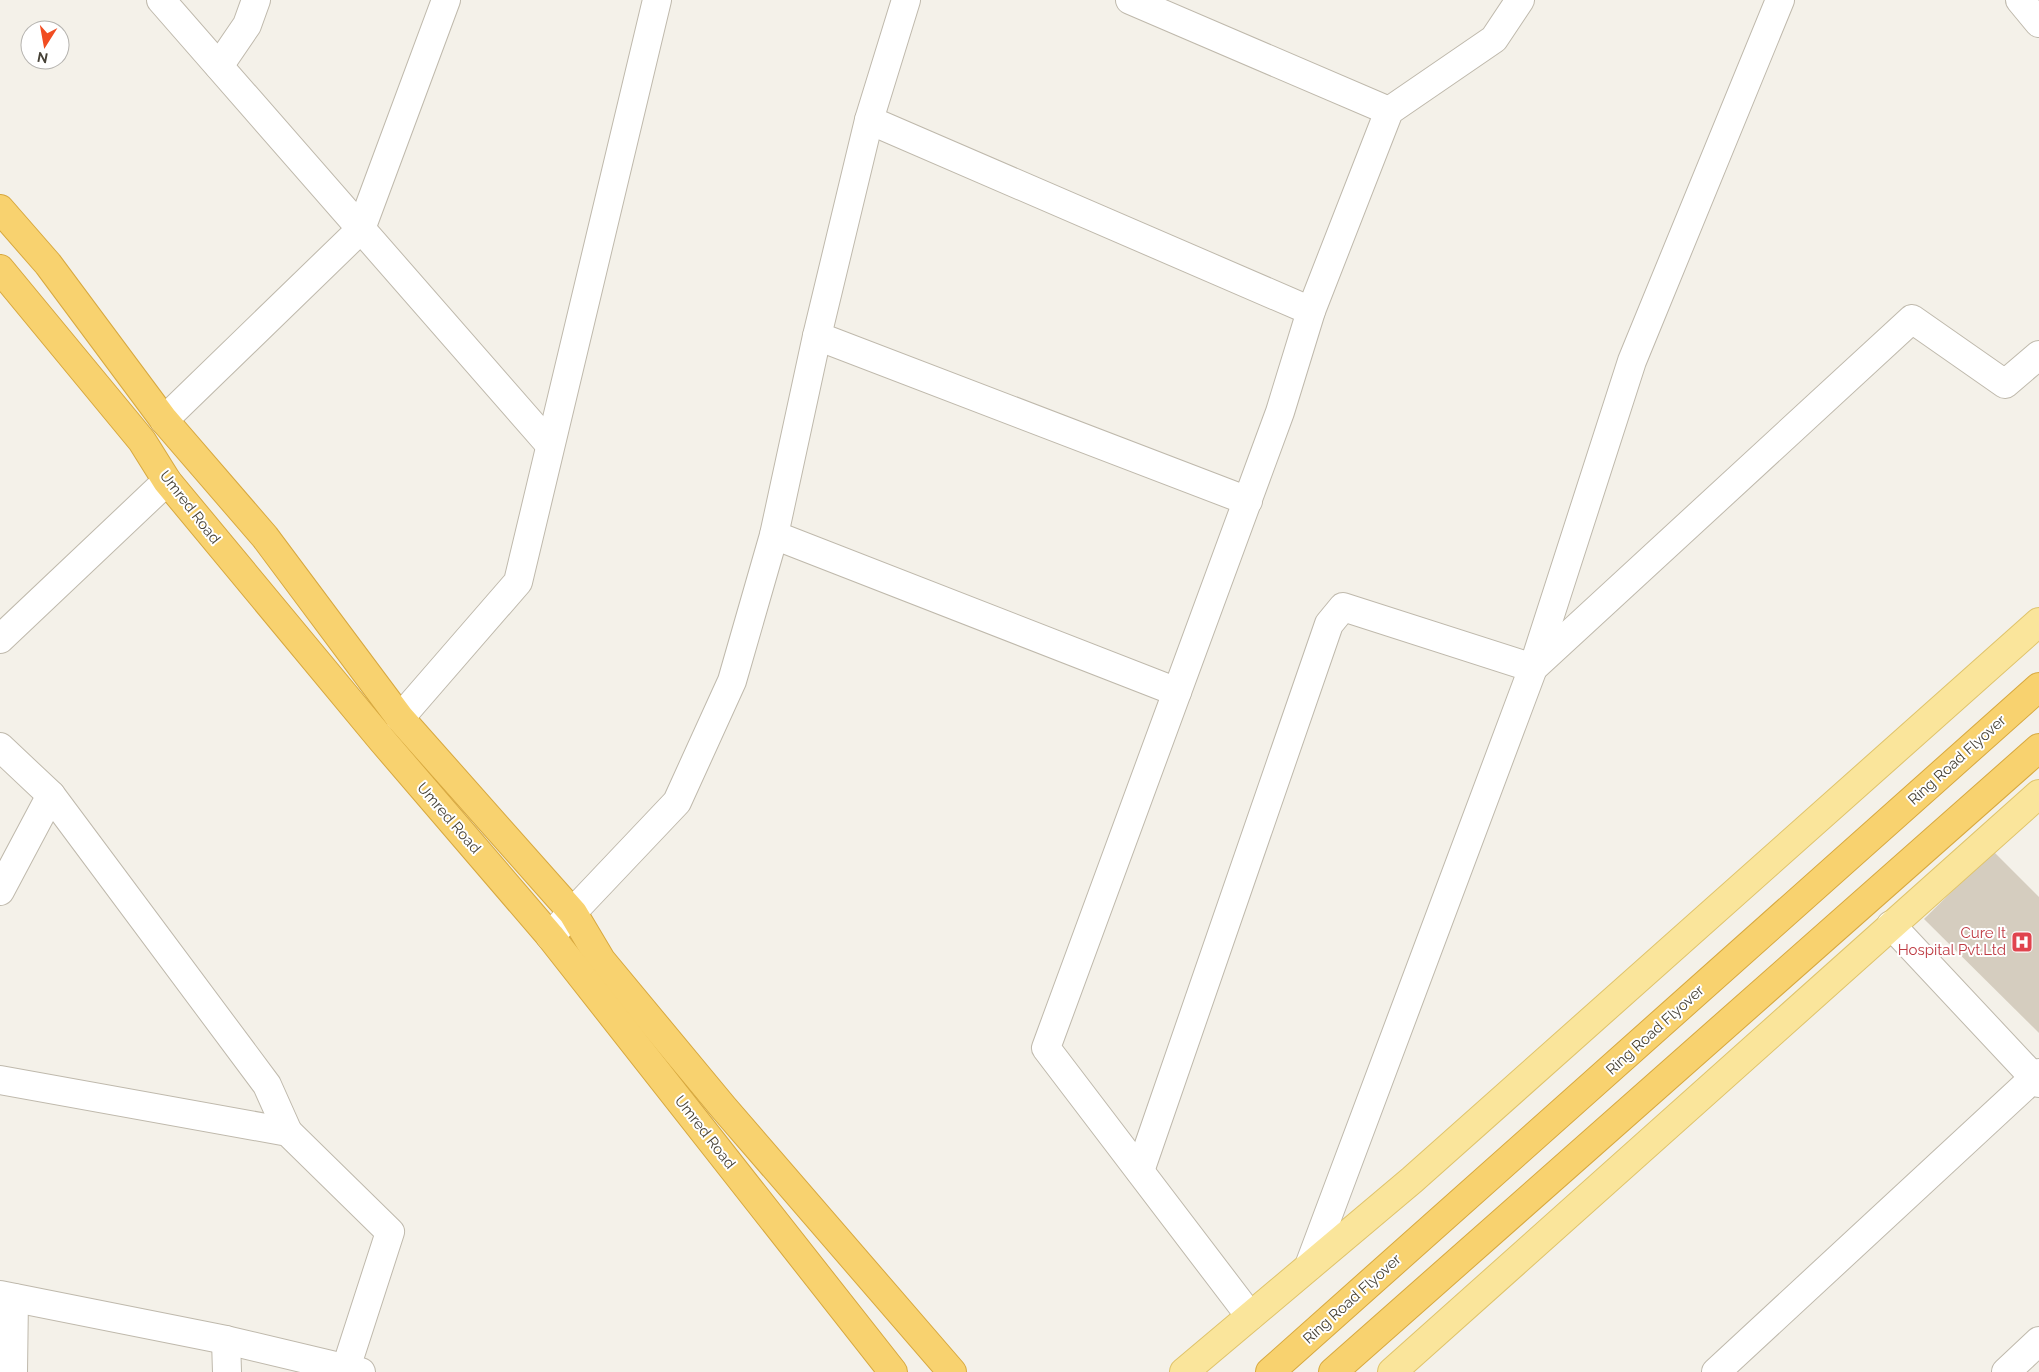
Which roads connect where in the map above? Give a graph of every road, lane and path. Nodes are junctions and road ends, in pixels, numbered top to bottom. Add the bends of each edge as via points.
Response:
1 (161, 0) edge
2 (256, 0) edge
3 (446, 0) edge
4 (657, 0) edge
5 (906, 0) edge
6 (1130, 0) edge
7 (1520, 0) edge
8 (1780, 0) edge
9 (2020, 0) edge
10 (2039, 23) edge
11 (219, 66) junction
12 (1388, 110) junction
13 (870, 120) junction
14 (0, 209) edge
15 (361, 229) junction
16 (0, 269) edge
17 (1312, 311) junction
18 (817, 336) junction
19 (2039, 355) edge
20 (164, 420) junction
21 (550, 445) junction
22 (168, 481) junction
23 (1248, 501) junction
24 (774, 535) junction
25 (2039, 622) edge
26 (0, 639) edge
27 (1533, 668) junction
28 (2039, 687) edge
29 (1177, 692) junction
30 (400, 718) junction
31 (0, 747) edge
32 (2039, 748) edge
33 (2039, 794) edge
34 (51, 795) junction
35 (0, 892) edge
36 (573, 913) junction
37 (1892, 925) junction
38 (550, 936) junction
39 (2037, 1078) edge
40 (0, 1080) edge
41 (288, 1132) junction
42 (1140, 1171) junction
43 (1309, 1266) junction
44 (7, 1297) edge
45 (1250, 1316) junction
46 (226, 1340) junction
47 (2039, 1341) edge
48 (354, 1370) edge
49 (14, 1372) edge
50 (228, 1372) edge
51 (893, 1372) edge
52 (952, 1372) edge
53 (1184, 1372) edge
54 (1270, 1372) edge
55 (1333, 1372) edge
56 (1392, 1372) edge
57 (1716, 1372) edge
58 (2006, 1372) edge

1 - 11 street
2 - 11 street via 248,25
3 - 15 street
4 - 21 street
5 - 13 street
6 - 12 street
7 - 12 street via 1494,39
8 - 27 street via 1632,361
9 - 10 street
11 - 15 street
12 - 17 street
13 - 17 street
13 - 18 street
14 - 20 highway via 48,264
15 - 20 street
15 - 21 street
16 - 22 highway, Umred Road via 142,441
17 - 23 street
18 - 23 street
18 - 24 street
19 - 27 street via 2005,384 1912,319
20 - 30 highway via 265,537
21 - 30 street via 518,582
22 - 26 street
22 - 38 highway, Umred Road via 381,739
23 - 29 street
24 - 29 street
24 - 36 street via 732,681 677,802
25 - 43 main road via 1412,1180
27 - 42 street via 1343,607 1329,624
27 - 43 street
28 - 54 highway, Ring Road Flyover
29 - 42 street via 1046,1048
30 - 36 highway
31 - 34 street
32 - 55 highway
33 - 37 main road
34 - 35 street
34 - 41 street via 267,1085
36 - 38 street
36 - 52 highway via 607,968
37 - 39 street
37 - 56 main road
38 - 51 highway, Umred Road
39 - 57 street
40 - 41 street
41 - 48 street via 390,1232
42 - 45 street
43 - 45 main road
44 - 46 street
44 - 49 street
45 - 53 main road
46 - 48 street
46 - 50 street
47 - 58 street

